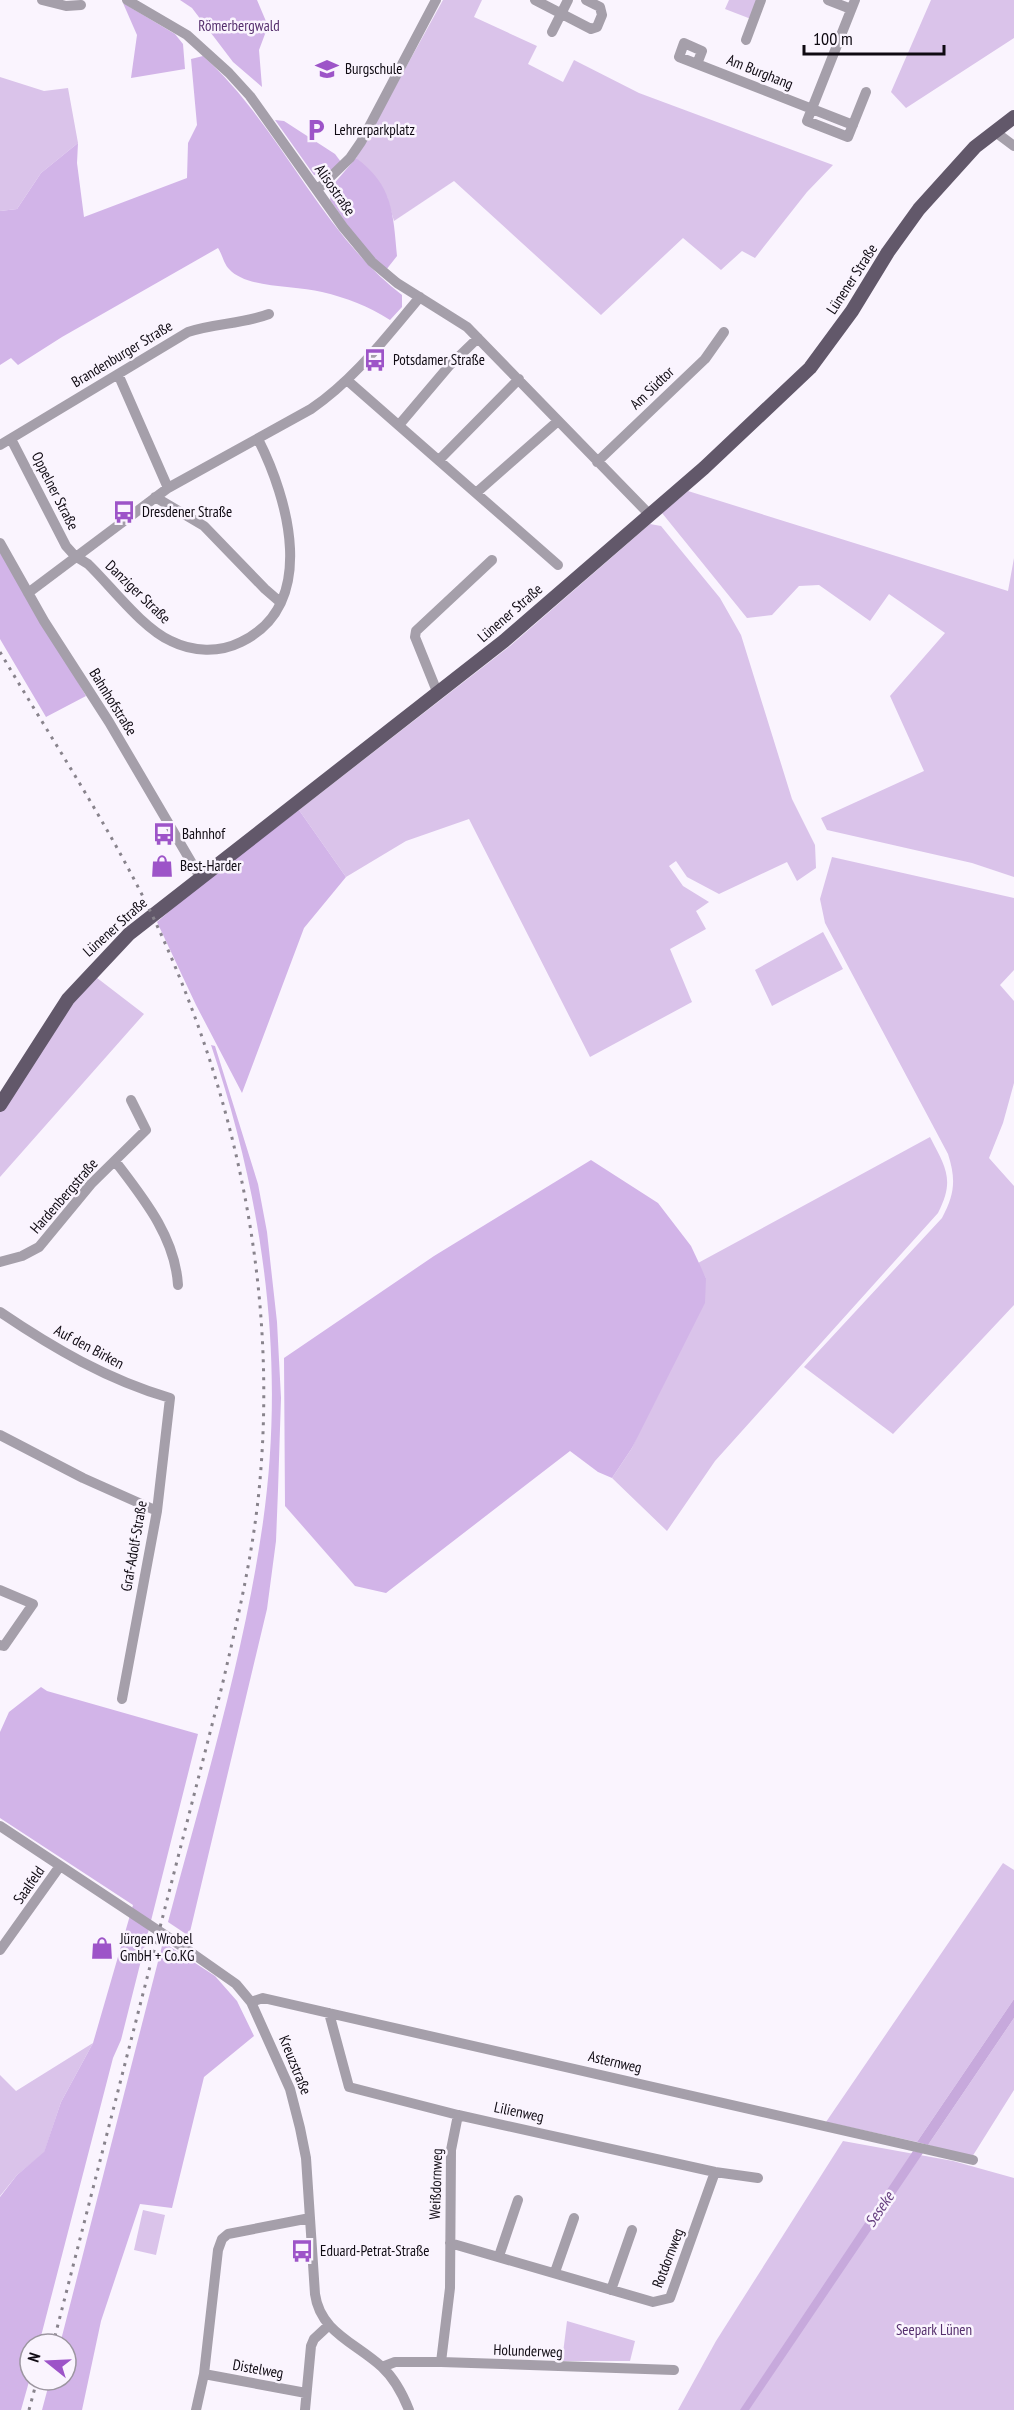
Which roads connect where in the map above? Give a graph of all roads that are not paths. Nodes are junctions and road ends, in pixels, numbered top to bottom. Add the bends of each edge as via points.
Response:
1 (42, 0) edge
2 (127, 0) edge
3 (436, 0) edge
4 (535, 0) edge
5 (568, 0) edge
6 (586, 0) edge
7 (761, 0) edge
8 (828, 0) edge
9 (81, 5) dead end
10 (853, 5) edge
11 (561, 15) junction
12 (552, 32) dead end
13 (746, 40) dead end
14 (697, 64) dead end
15 (866, 92) dead end
16 (811, 109) junction
17 (1014, 117) edge
18 (994, 131) junction
19 (1014, 146) edge
20 (317, 190) junction
21 (420, 297) junction
22 (269, 314) dead end
23 (724, 332) dead end
24 (478, 338) junction
25 (118, 374) junction
26 (519, 379) junction
27 (348, 381) junction
28 (558, 421) junction
29 (399, 425) junction
30 (11, 438) junction
31 (258, 439) junction
32 (0, 445) edge
33 (439, 460) junction
34 (597, 462) junction
35 (168, 488) junction
36 (476, 493) junction
37 (155, 497) junction
38 (649, 514) junction
39 (0, 543) edge
40 (75, 556) junction
41 (492, 560) dead end
42 (558, 565) dead end
43 (28, 593) junction
44 (280, 602) junction
45 (438, 694) junction
46 (200, 877) junction
47 (131, 1100) dead end
48 (0, 1106) edge
49 (115, 1161) junction
50 (0, 1262) edge
51 (178, 1285) dead end
52 (0, 1312) edge
53 (170, 1398) joint
54 (0, 1435) edge
55 (157, 1510) junction
56 (0, 1590) edge
57 (0, 1645) edge
58 (122, 1699) dead end
59 (0, 1826) edge
60 (60, 1866) junction
61 (0, 1950) edge
62 (251, 2002) junction
63 (329, 2013) junction
64 (458, 2115) junction
65 (973, 2160) dead end
66 (715, 2172) junction
67 (758, 2178) dead end
68 (518, 2200) dead end
69 (310, 2217) junction
70 (574, 2218) dead end
71 (632, 2230) dead end
72 (450, 2243) junction
73 (499, 2256) junction
74 (555, 2272) junction
75 (611, 2290) junction
76 (328, 2326) junction
77 (441, 2362) junction
78 (382, 2367) junction
79 (674, 2370) dead end
80 (204, 2374) junction
81 (306, 2393) junction
82 (196, 2410) edge
83 (305, 2410) edge
84 (409, 2410) edge

1 - 9 street
2 - 20 street, Alisostraße via 187,35 229,73
3 - 20 street via 357,148
4 - 11 street
5 - 11 street
6 - 11 street via 600,8 602,15 597,27 591,29
7 - 13 street
8 - 10 street
10 - 16 street
11 - 12 street
14 - 16 street, Am Burghang
15 - 16 street, Am Burghang via 853,125
17 - 18 main road, Lünener Straße
18 - 19 street
18 - 38 main road, Lünener Straße via 919,209 810,368
20 - 21 street, Alisostraße via 372,262
21 - 24 street, Alisostraße via 455,318
21 - 27 street
22 - 25 street, Brandenburger Straße via 188,332
23 - 34 street, Am Südtor via 705,359
24 - 26 street, Alisostraße
24 - 29 street
25 - 30 street, Brandenburger Straße
25 - 35 street
26 - 28 street, Alisostraße
26 - 33 street
27 - 29 street
27 - 31 street via 312,410
28 - 34 street, Alisostraße
28 - 36 street
29 - 33 street
30 - 32 street, Brandenburger Straße
30 - 40 street, Oppelner Straße via 61,537
31 - 35 street
31 - 44 street, Danziger Straße via 278,481 289,528 289,568
33 - 36 street
34 - 38 street, Alisostraße
35 - 37 street
36 - 42 street
37 - 40 street
37 - 44 street via 204,526
38 - 45 main road, Lünener Straße via 504,642
39 - 43 street, Bahnhofstraße
40 - 43 street
40 - 44 street, Danziger Straße via 88,564 156,633 187,647 219,649 250,638
41 - 45 street via 416,631
43 - 46 street, Bahnhofstraße
45 - 46 main road, Lünener Straße
46 - 48 main road, Lünener Straße via 129,934 77,987
47 - 49 street, Hardenbergstraße via 146,1130
49 - 50 street, Hardenbergstraße via 39,1247
49 - 51 street, Hardenbergstraße via 146,1202 169,1242 177,1263
52 - 53 street, Auf den Birken via 93,1368 133,1387
53 - 55 street, Graf-Adolf-Straße
54 - 55 street via 83,1478
55 - 58 street, Graf-Adolf-Straße
56 - 57 street via 33,1604 4,1646
59 - 60 street, Kreuzstraße
60 - 61 street, Saalfeld
60 - 62 street, Kreuzstraße via 236,1984
62 - 63 street, Asternweg via 263,1998
62 - 69 street, Kreuzstraße via 294,2104 306,2158
63 - 64 street, Lilienweg via 350,2087
63 - 65 street, Asternweg
64 - 66 street, Lilienweg
64 - 72 street, Weißdornweg via 451,2150
66 - 67 street, Lilienweg
66 - 75 street, Rotdornweg via 670,2298 653,2302
68 - 73 street
69 - 76 street, Kreuzstraße via 316,2304
69 - 80 street via 228,2234 222,2240
70 - 74 street
71 - 75 street
72 - 73 street, Rotdornweg
72 - 77 street, Weißdornweg via 450,2288
73 - 74 street, Rotdornweg
74 - 75 street, Rotdornweg
76 - 78 street, Kreuzstraße
76 - 81 street via 311,2346
77 - 78 street, Holunderweg via 395,2362
77 - 79 street, Holunderweg
78 - 84 street, Kreuzstraße via 400,2390
80 - 81 street, Distelweg
80 - 82 street
81 - 83 street

